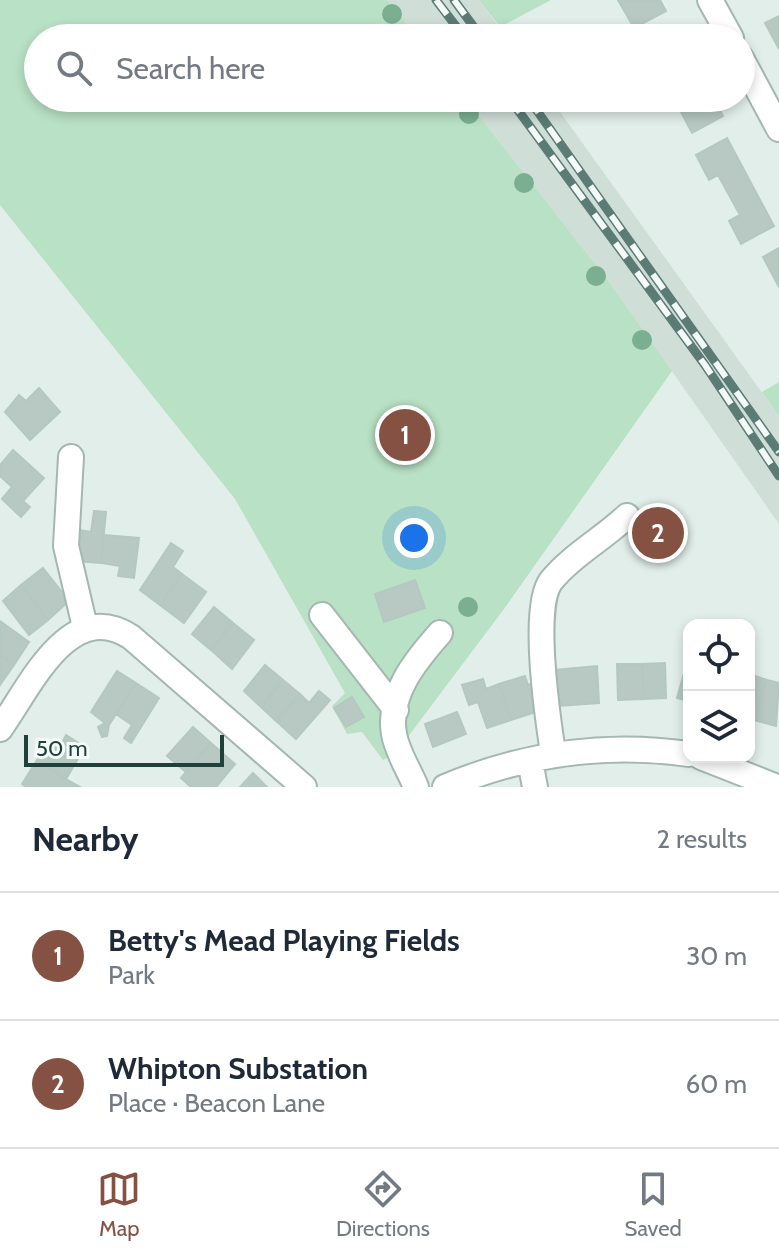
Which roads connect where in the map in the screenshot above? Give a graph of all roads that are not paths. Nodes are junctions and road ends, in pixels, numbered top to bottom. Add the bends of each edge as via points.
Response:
1 (710, 0) edge
2 (723, 24) edge
3 (755, 84) edge
4 (779, 129) edge
5 (71, 457) dead end
6 (627, 516) dead end
7 (322, 615) dead end
8 (85, 627) junction
9 (440, 633) dead end
10 (396, 710) junction
11 (0, 729) edge
12 (553, 753) junction
13 (683, 753) edge
14 (530, 761) junction
15 (716, 763) edge
16 (304, 787) edge
17 (416, 787) edge
18 (445, 787) edge
19 (535, 787) edge
20 (777, 787) edge

1 - 2 street
3 - 4 street
5 - 8 street via 66,546
6 - 12 street via 550,583 542,633
7 - 10 street
8 - 11 street via 57,648
8 - 16 street via 103,625 131,637
9 - 10 street via 407,670
10 - 17 street via 394,737
12 - 13 street via 625,747
12 - 14 street
14 - 18 street
14 - 19 street
15 - 20 street

